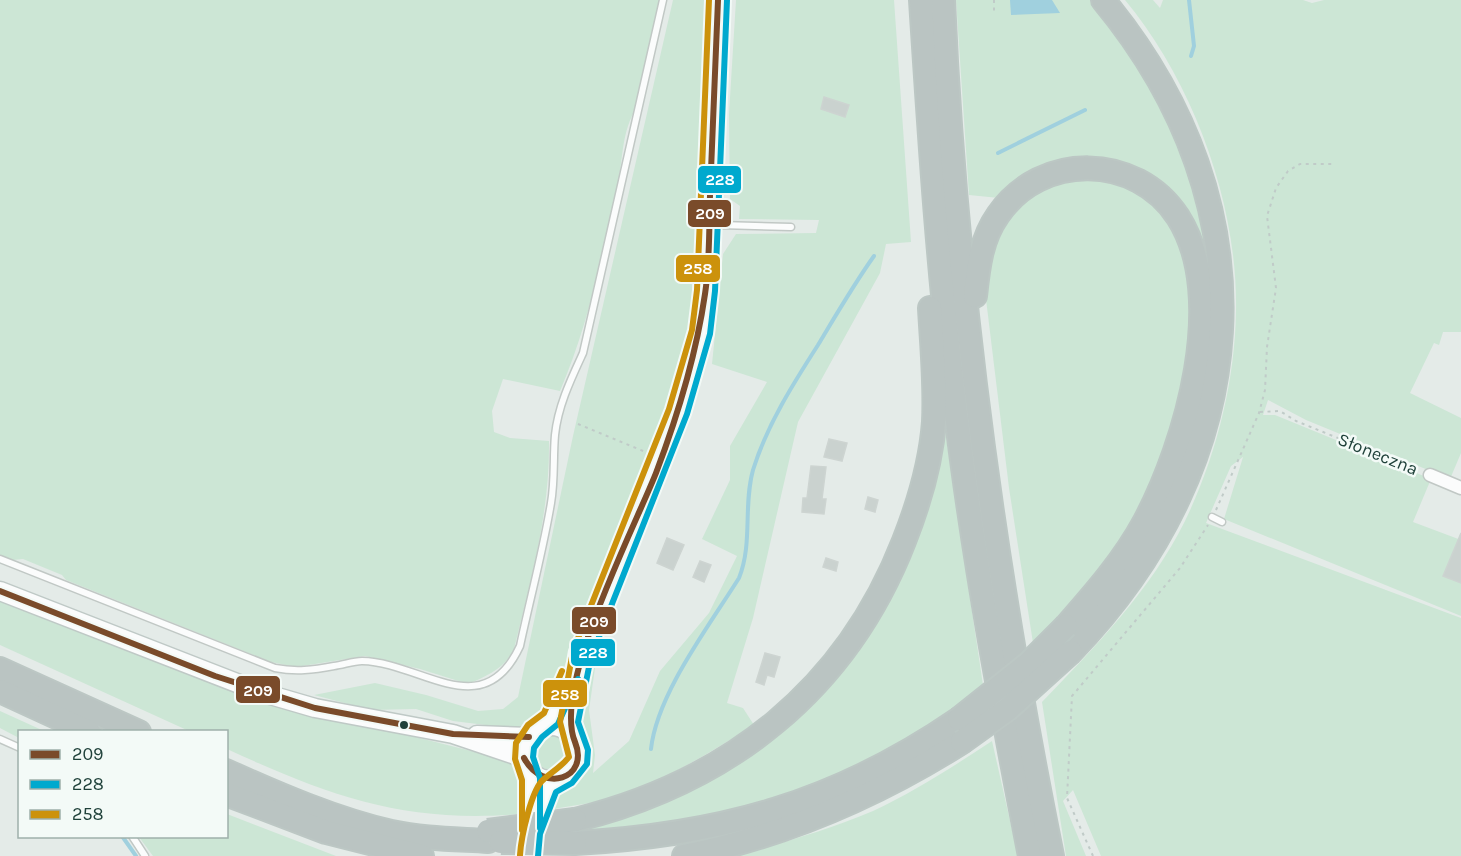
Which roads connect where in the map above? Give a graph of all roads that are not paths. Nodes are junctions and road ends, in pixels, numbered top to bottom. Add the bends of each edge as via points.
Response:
1 (663, 0) edge
2 (718, 0) edge
3 (921, 0) edge
4 (943, 0) edge
5 (1103, 0) edge
6 (935, 214) junction
7 (791, 227) dead end
8 (708, 229) junction
9 (970, 349) junction
10 (1430, 475) road end
11 (1461, 488) edge
12 (1212, 517) road end
13 (1222, 522) dead end
14 (0, 559) edge
15 (0, 591) edge
16 (582, 654) junction
17 (0, 669) edge
18 (0, 691) edge
19 (85, 730) edge
20 (135, 730) edge
21 (536, 732) junction
22 (570, 733) junction
23 (453, 734) junction
24 (0, 739) edge
25 (18, 747) edge
26 (527, 764) junction
27 (228, 772) edge
28 (556, 780) junction
29 (228, 795) edge
30 (531, 832) junction
31 (488, 836) junction
32 (133, 838) edge
33 (146, 856) edge
34 (422, 856) edge
35 (529, 856) edge
36 (684, 856) edge
37 (1030, 856) edge
38 (1052, 856) edge

1 - 14 lane via 583,353 567,389 555,435 551,504 520,646 512,663 492,681 465,687 361,661 298,672 275,668
2 - 8 street
3 - 6 highway
4 - 9 highway via 955,198
5 - 36 highway, bridge via 1147,58 1190,140 1217,245 1221,336 1215,383 1205,427 1173,512 1130,584 1071,652 1015,703 962,742 895,783 827,814 761,837
6 - 31 highway, bridge via 929,288 934,396 930,448 909,529 876,600 849,644 812,688 752,741 700,774 654,797 575,820
6 - 37 highway via 957,422 977,561
7 - 8 lane via 720,225
8 - 16 street via 706,291 692,371
9 - 31 highway, bridge via 978,269 986,238 1005,205 1027,186 1049,174 1074,168 1111,170 1150,188 1177,217 1194,258 1200,310 1198,358 1184,423 1144,521 1117,565 1066,626 1021,670 959,719 836,789 734,823 662,836 575,843
9 - 38 highway via 1006,611
10 - 11 street, Słoneczna
12 - 13 lane
15 - 23 main road via 260,692 315,708
16 - 21 street via 551,718
16 - 22 street
17 - 20 highway
18 - 19 highway
21 - 22 main road via 558,726
21 - 23 main road
21 - 26 main road
22 - 28 main road via 576,741 578,760 566,776
23 - 26 main road
24 - 25 lane
26 - 28 main road via 542,778
26 - 30 main road
27 - 31 highway via 312,806
28 - 30 main road via 549,786
29 - 34 highway via 326,832
30 - 35 main road
32 - 33 lane

